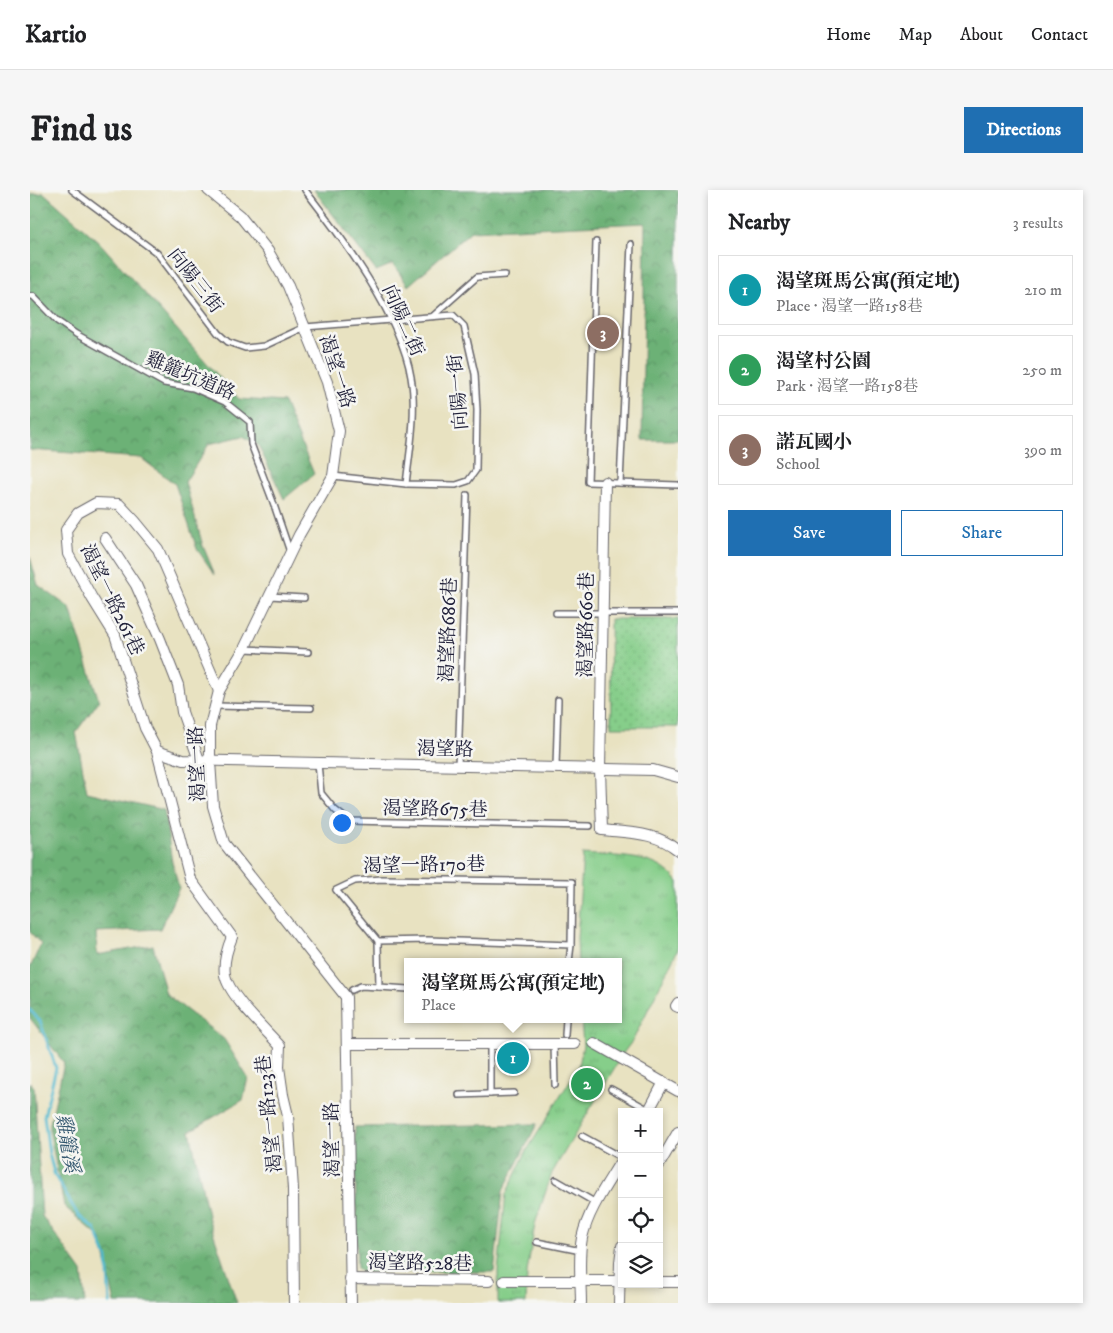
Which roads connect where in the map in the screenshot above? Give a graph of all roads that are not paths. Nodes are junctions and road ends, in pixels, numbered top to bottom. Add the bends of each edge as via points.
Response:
1 (72, 190) edge
2 (208, 190) edge
3 (305, 190) edge
4 (596, 242) dead end
5 (631, 244) dead end
6 (505, 275) dead end
7 (30, 296) edge
8 (433, 316) junction
9 (390, 320) junction
10 (305, 327) junction
11 (333, 476) junction
12 (605, 482) junction
13 (620, 483) junction
14 (406, 484) junction
15 (678, 485) edge
16 (467, 495) dead end
17 (105, 538) dead end
18 (291, 555) junction
19 (270, 596) junction
20 (304, 598) dead end
21 (556, 613) dead end
22 (603, 613) junction
23 (678, 613) edge
24 (244, 650) junction
25 (308, 652) dead end
26 (219, 690) junction
27 (558, 700) dead end
28 (215, 706) junction
29 (311, 708) dead end
30 (157, 751) junction
31 (199, 760) junction
32 (210, 761) junction
33 (318, 764) junction
34 (458, 766) junction
35 (556, 768) junction
36 (600, 769) junction
37 (678, 777) edge
38 (590, 826) dead end
39 (678, 850) edge
40 (378, 941) junction
41 (571, 945) junction
42 (569, 958) edge
43 (379, 987) junction
44 (404, 989) edge
45 (348, 991) junction
46 (678, 1002) edge
47 (678, 1008) edge
48 (566, 1023) edge
49 (565, 1042) junction
50 (594, 1043) dead end
51 (347, 1044) junction
52 (490, 1044) junction
53 (664, 1082) junction
54 (556, 1085) dead end
55 (611, 1089) dead end
56 (678, 1091) edge
57 (514, 1093) dead end
58 (490, 1094) junction
59 (459, 1095) dead end
60 (643, 1108) edge
61 (650, 1108) edge
62 (678, 1132) edge
63 (582, 1136) dead end
64 (618, 1156) edge
65 (663, 1158) edge
66 (618, 1165) edge
67 (556, 1180) dead end
68 (596, 1203) junction
69 (537, 1242) dead end
70 (581, 1251) junction
71 (350, 1279) junction
72 (489, 1281) dead end
73 (504, 1281) dead end
74 (581, 1281) junction
75 (618, 1282) edge
76 (663, 1282) edge
77 (678, 1282) edge
78 (620, 1288) edge
79 (294, 1303) edge
80 (350, 1303) edge
81 (581, 1303) edge
82 (619, 1303) edge

1 - 10 lane, 向陽三街 via 157,254 228,342 245,348 264,346
2 - 10 street, 渴望一路 via 240,216 268,251 288,286
3 - 9 lane, 向陽二街 via 380,298
4 - 12 lane via 588,482
5 - 13 lane
6 - 8 lane via 477,277
7 - 18 lane, 雞籠坑道路 via 57,321 116,357 164,383 193,388 225,402 250,422 251,444
8 - 9 lane, 向陽一街
8 - 14 lane, 向陽一街 via 453,315 464,326 475,374 476,470 468,481 456,485
9 - 10 lane, 向陽一街
9 - 14 lane, 向陽二街 via 404,348 411,377 414,413
10 - 11 street, 渴望一路 via 327,382 339,431
11 - 14 lane, 向陽一街
11 - 18 street, 渴望一路
12 - 13 lane
12 - 22 street, 渴望路660巷
13 - 15 lane
16 - 34 lane, 渴望路686巷
17 - 31 street via 136,585 160,639 178,685 179,704
18 - 19 street, 渴望一路
19 - 20 lane
19 - 24 street, 渴望一路
21 - 22 lane
22 - 23 lane
22 - 36 street, 渴望路660巷
24 - 25 lane
24 - 26 street, 渴望一路
26 - 28 street, 渴望一路
26 - 30 street, 渴望一路261巷 via 158,549 119,504 96,503 78,513 66,530 68,554 115,635 145,728
27 - 35 lane
28 - 29 lane
28 - 32 street, 渴望一路 via 210,726
30 - 31 street via 182,760
30 - 79 street, 渴望一路123巷 via 190,879 232,937 225,954 225,975 232,992 280,1046 293,1189
31 - 32 street
32 - 33 street, 渴望路
32 - 45 street, 渴望一路 via 213,806 224,843
33 - 34 street, 渴望路
33 - 38 lane, 渴望路675巷 via 321,793 349,821
34 - 35 street, 渴望路
35 - 36 street, 渴望路
36 - 37 street, 渴望路 via 653,770
36 - 39 street, 渴望路660巷 via 602,830 667,841
40 - 41 lane
40 - 41 lane, 渴望一路170巷 via 336,890 356,881 382,879 572,882
40 - 43 lane
41 - 42 lane
43 - 44 lane
43 - 45 lane via 361,986
45 - 51 street, 渴望一路
46 - 47 street
48 - 49 lane
49 - 52 street
49 - 54 lane
50 - 53 street
51 - 52 street
51 - 71 street, 渴望一路
52 - 58 lane
53 - 56 street
53 - 61 street
55 - 60 lane
57 - 58 lane
58 - 59 lane
62 - 65 street
63 - 64 lane
66 - 68 street
67 - 68 lane
68 - 70 street via 582,1237
69 - 70 lane
70 - 74 street
71 - 72 street, 渴望路528巷
71 - 80 street, 渴望一路
73 - 74 street
74 - 75 street
74 - 81 street
76 - 77 street
78 - 82 street

